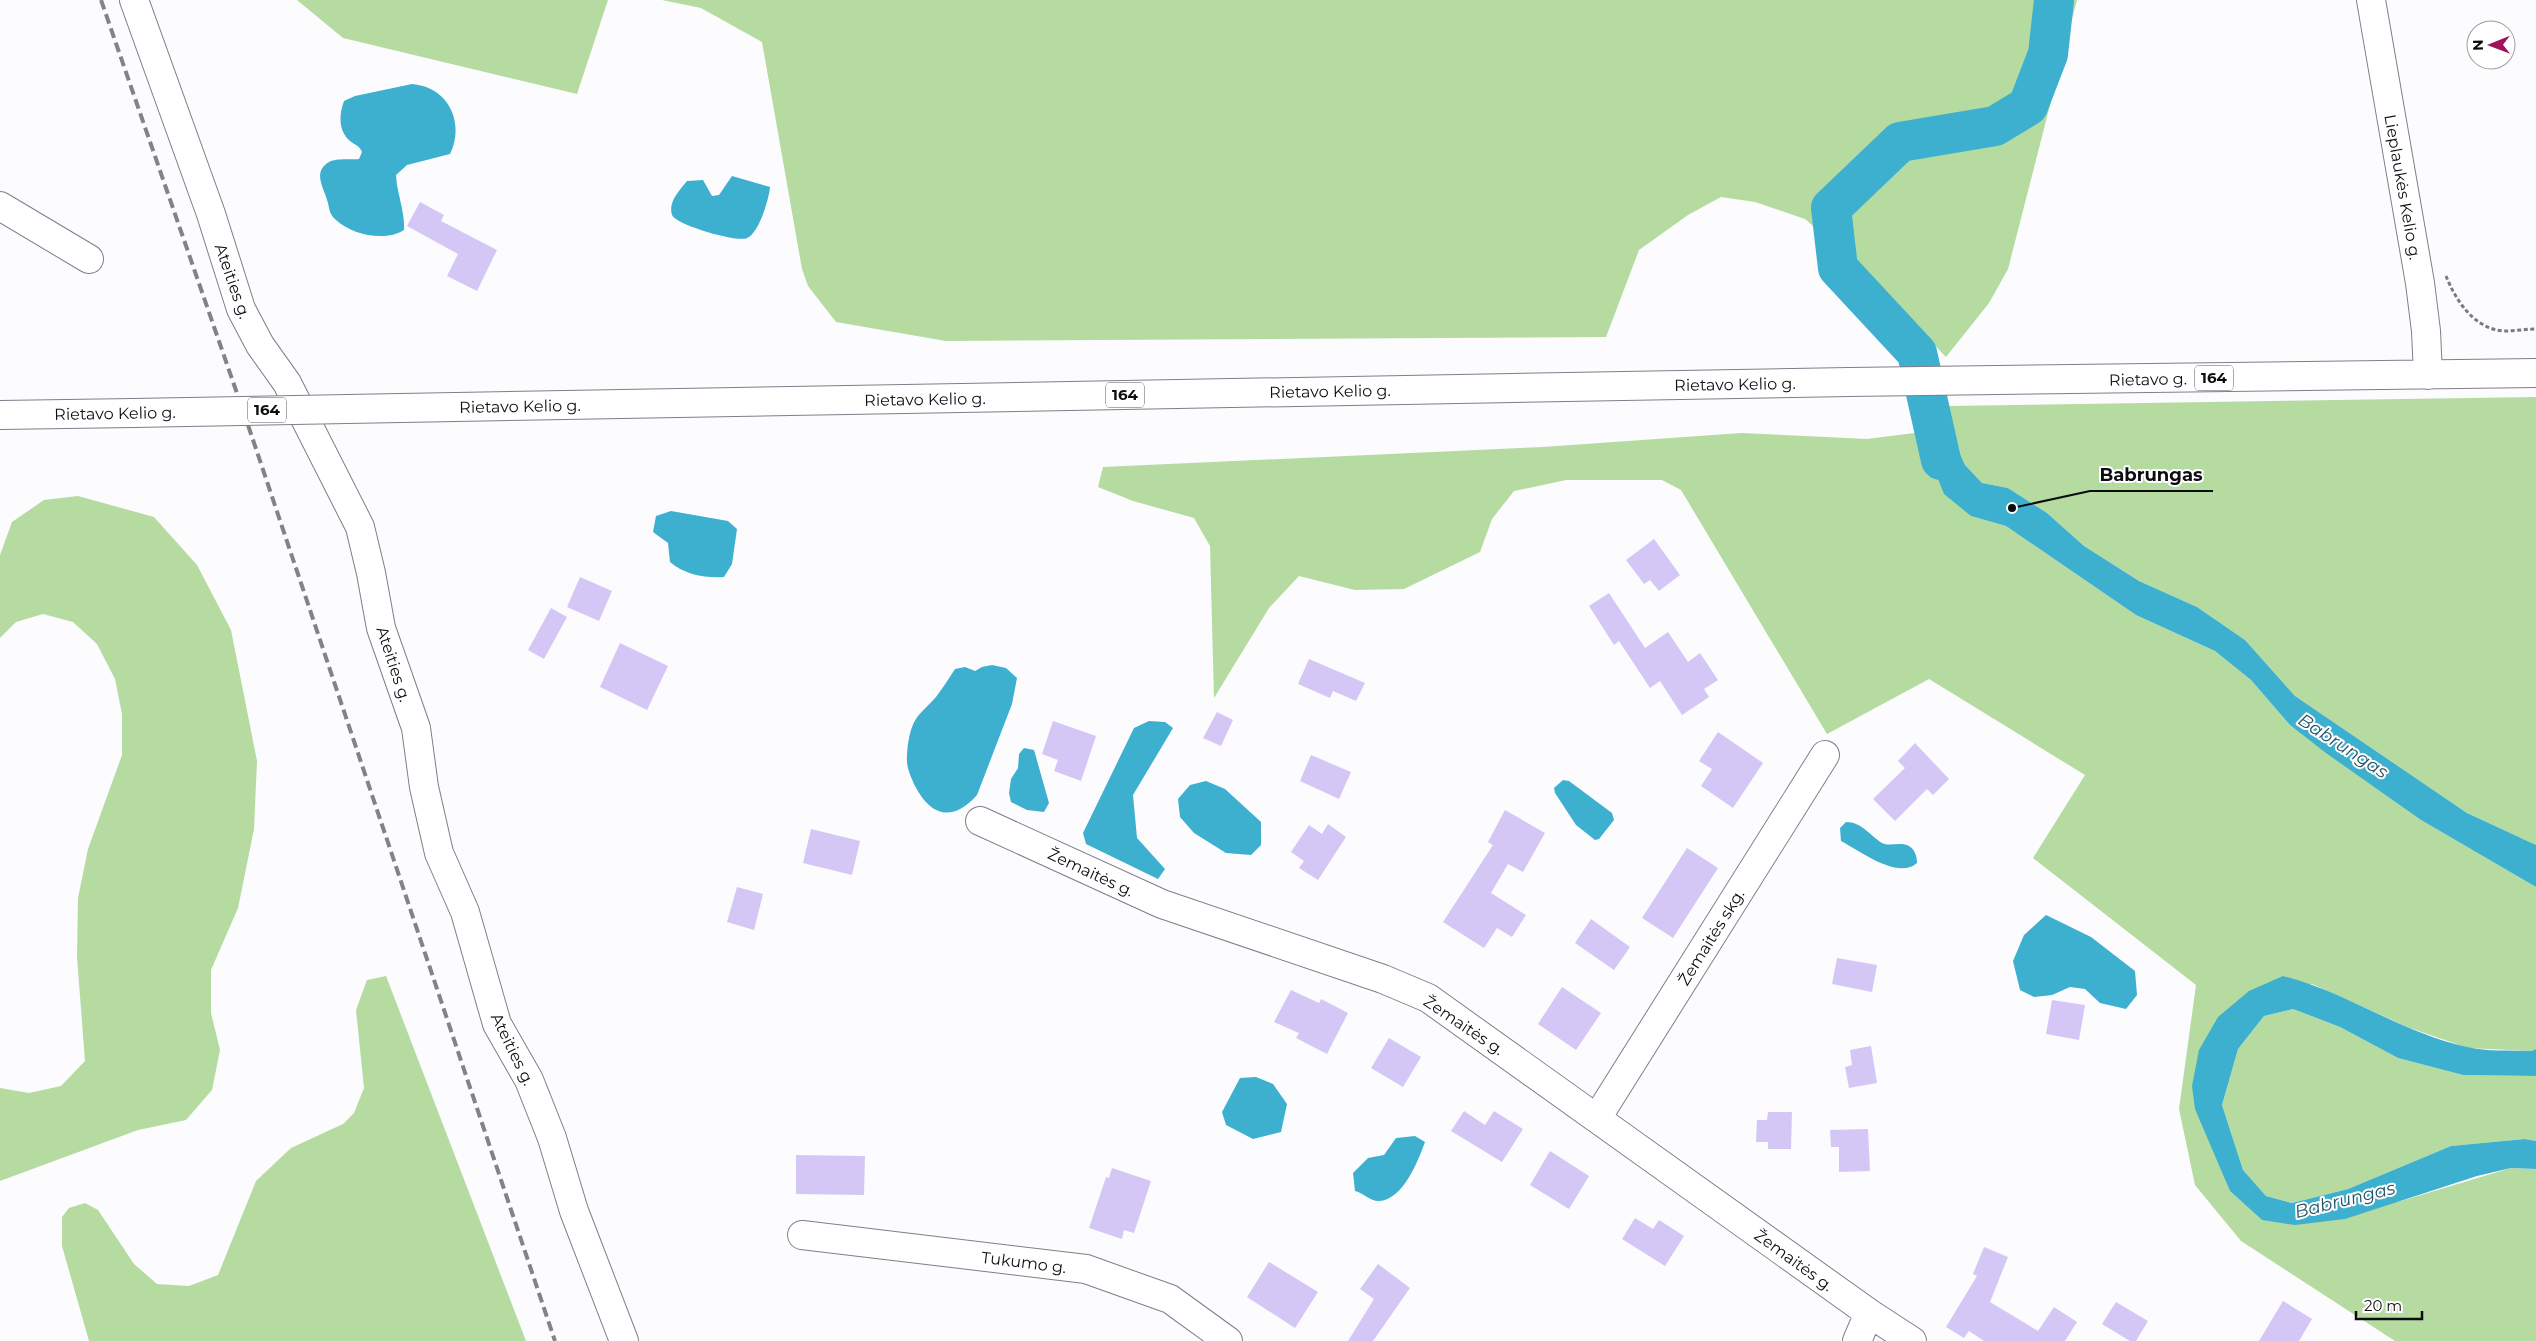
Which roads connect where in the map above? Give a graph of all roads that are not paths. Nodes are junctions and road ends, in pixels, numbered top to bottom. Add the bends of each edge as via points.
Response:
1 (134, 0) edge
2 (2371, 0) edge
3 (0, 206) edge
4 (88, 258) dead end
5 (2536, 373) edge
6 (2428, 375) junction
7 (1849, 382) joint
8 (0, 414) edge
9 (1825, 755) dead end
10 (980, 821) dead end
11 (1597, 1118) junction
12 (802, 1235) dead end
13 (1869, 1313) junction
14 (624, 1341) edge
15 (1228, 1341) edge
16 (1857, 1341) edge
17 (1912, 1341) edge

1 - 14 street, Ateities g. via 211,214 241,309 260,345 287,383 360,526 381,628 416,728 424,787 439,853 465,912 498,1024 529,1080 552,1138 574,1211
2 - 6 street, Lieplaukės Kelio g. via 2420,283
3 - 4 street
5 - 6 street, Rietavo g. / 164
6 - 7 street, Rietavo g. / 164
7 - 8 street, Rietavo Kelio g. / 164, bridge
9 - 11 street, Žemaitės skg.
10 - 11 street, Žemaitės g. via 1162,904 1383,979 1428,998
11 - 13 street, Žemaitės g.
12 - 15 street, Tukumo g. via 1086,1269 1170,1299
13 - 16 street
13 - 17 street, Žemaitės g.

